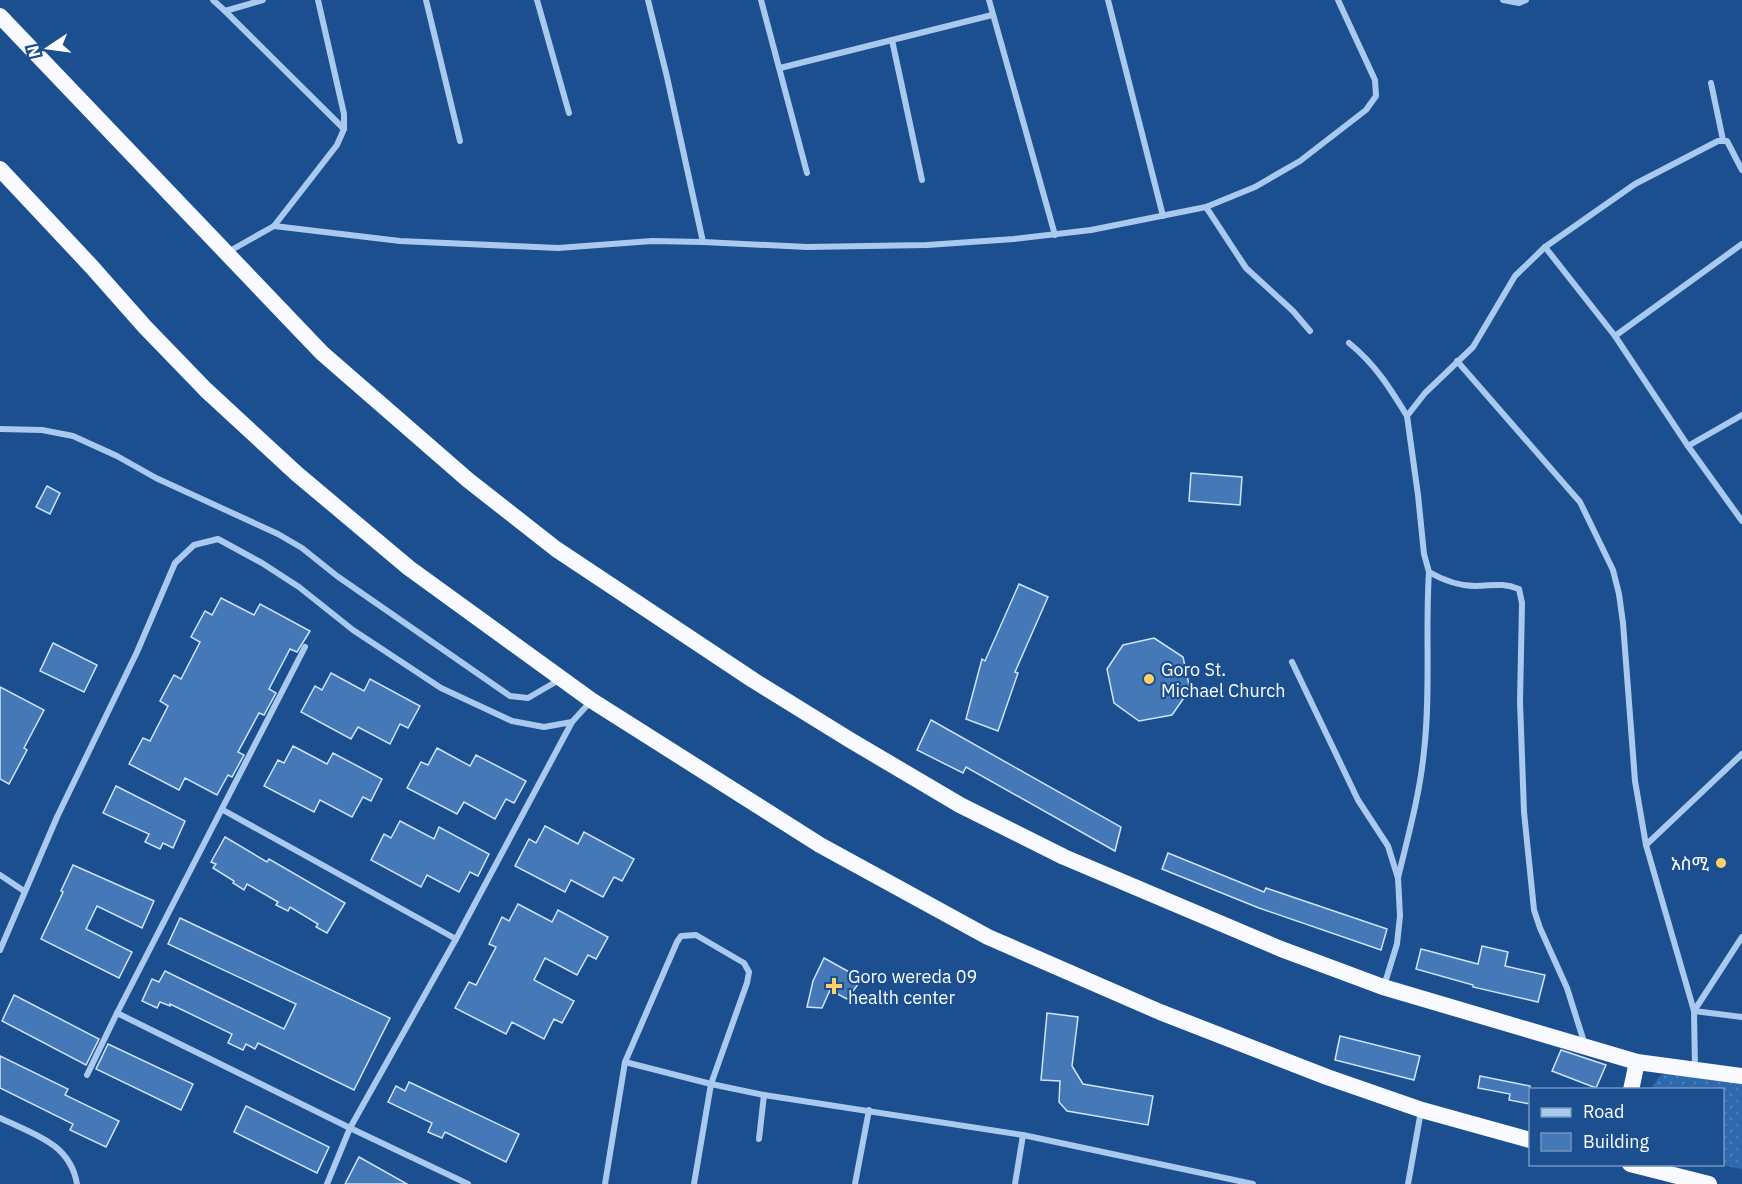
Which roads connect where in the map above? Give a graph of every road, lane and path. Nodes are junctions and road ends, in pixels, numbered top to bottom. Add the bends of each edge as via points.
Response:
1 (213, 0) edge
2 (263, 0) edge
3 (318, 0) edge
4 (426, 0) edge
5 (537, 0) edge
6 (648, 0) edge
7 (761, 0) edge
8 (988, 0) edge
9 (1108, 0) edge
10 (1338, 0) edge
11 (1503, 0) edge
12 (1526, 0) edge
13 (225, 11) junction
14 (992, 15) junction
15 (0, 16) edge
16 (892, 40) junction
17 (780, 68) junction
18 (1711, 83) dead end
19 (569, 113) dead end
20 (344, 129) junction
21 (1723, 140) junction
22 (460, 141) dead end
23 (0, 169) edge
24 (1742, 170) edge
25 (807, 173) dead end
26 (922, 180) dead end
27 (1206, 207) junction
28 (1163, 216) junction
29 (274, 226) junction
30 (1055, 235) junction
31 (703, 242) junction
32 (1742, 244) edge
33 (1545, 247) junction
34 (225, 253) junction
35 (1310, 331) dead end
36 (1615, 336) junction
37 (1349, 343) dead end
38 (1457, 361) junction
39 (1742, 415) edge
40 (1407, 416) junction
41 (0, 429) edge
42 (1688, 446) junction
43 (1742, 521) edge
44 (1429, 572) junction
45 (305, 647) dead end
46 (1292, 662) dead end
47 (562, 678) junction
48 (591, 700) junction
49 (572, 722) junction
50 (1742, 753) edge
51 (223, 810) junction
52 (1646, 845) junction
53 (0, 875) edge
54 (1398, 878) junction
55 (24, 891) junction
56 (1742, 937) edge
57 (456, 939) junction
58 (0, 950) edge
59 (1383, 987) junction
60 (1694, 1011) junction
61 (117, 1013) junction
62 (1742, 1017) edge
63 (1585, 1046) junction
64 (625, 1062) junction
65 (1637, 1062) junction
66 (1695, 1069) junction
67 (87, 1075) dead end
68 (1742, 1076) edge
69 (711, 1084) junction
70 (1632, 1088) edge
71 (764, 1095) junction
72 (869, 1110) junction
73 (1422, 1110) junction
74 (0, 1118) edge
75 (350, 1128) junction
76 (1023, 1135) junction
77 (759, 1139) dead end
78 (1529, 1140) edge
79 (1638, 1166) edge
80 (77, 1184) edge
81 (327, 1184) edge
82 (468, 1184) edge
83 (605, 1184) edge
84 (694, 1184) edge
85 (855, 1184) edge
86 (1015, 1184) edge
87 (1253, 1184) edge
88 (1408, 1184) edge
89 (1709, 1184) edge

1 - 13 street
2 - 13 street
3 - 20 street
4 - 22 street
5 - 19 street
6 - 31 street
7 - 17 street
8 - 14 street
9 - 28 street
10 - 27 street via 1375,80 1376,96 1366,110 1300,161 1255,187
11 - 12 street
13 - 20 street
14 - 16 street
14 - 30 street
15 - 34 highway
16 - 17 street
16 - 26 street
17 - 25 street
18 - 21 street
20 - 29 street via 337,145
21 - 24 street
21 - 33 street via 1635,184
23 - 47 highway via 206,390 297,474 409,568
27 - 28 street
27 - 35 street via 1246,267
28 - 30 street
29 - 31 street via 400,241 558,248
29 - 34 street
30 - 31 street via 927,245 807,247
32 - 36 street
33 - 36 street
33 - 38 street via 1515,276 1473,347
34 - 59 highway via 322,353 468,480 556,549 753,681 960,805 1074,861 1281,949
36 - 42 street
37 - 40 street via 1378,370
38 - 40 street
38 - 52 street via 1580,502 1613,570 1623,623 1635,781
39 - 42 street
40 - 44 street
41 - 47 street via 74,436 278,534 510,696 528,699
42 - 43 street
44 - 54 street via 1424,752
44 - 63 street via 1444,581 1473,586 1505,584 1519,589 1523,801 1531,892 1539,928 1567,988
45 - 51 street
46 - 54 street via 1358,800 1388,846
47 - 48 highway
48 - 49 street
48 - 73 highway via 820,845 988,937 1160,1012
49 - 55 street via 544,727 512,721 441,688 262,563 218,539 195,545 175,563
49 - 57 street
50 - 52 street
51 - 57 street
51 - 61 street
52 - 60 street
53 - 55 street
54 - 59 street via 1397,944
55 - 58 street
56 - 60 street
57 - 75 street
59 - 63 highway
60 - 62 street
60 - 66 street
61 - 67 street
61 - 75 street
63 - 65 highway
64 - 69 street
64 - 69 street via 677,942 681,936 696,935 744,963 749,972
64 - 83 street
65 - 66 highway
65 - 70 highway
66 - 68 highway
69 - 71 street
69 - 84 street
71 - 72 street
71 - 77 street
72 - 76 street
72 - 85 street
73 - 78 highway
73 - 88 street
74 - 80 street via 63,1151 75,1170
75 - 81 street
75 - 82 street
76 - 86 street
76 - 87 street
79 - 89 highway

